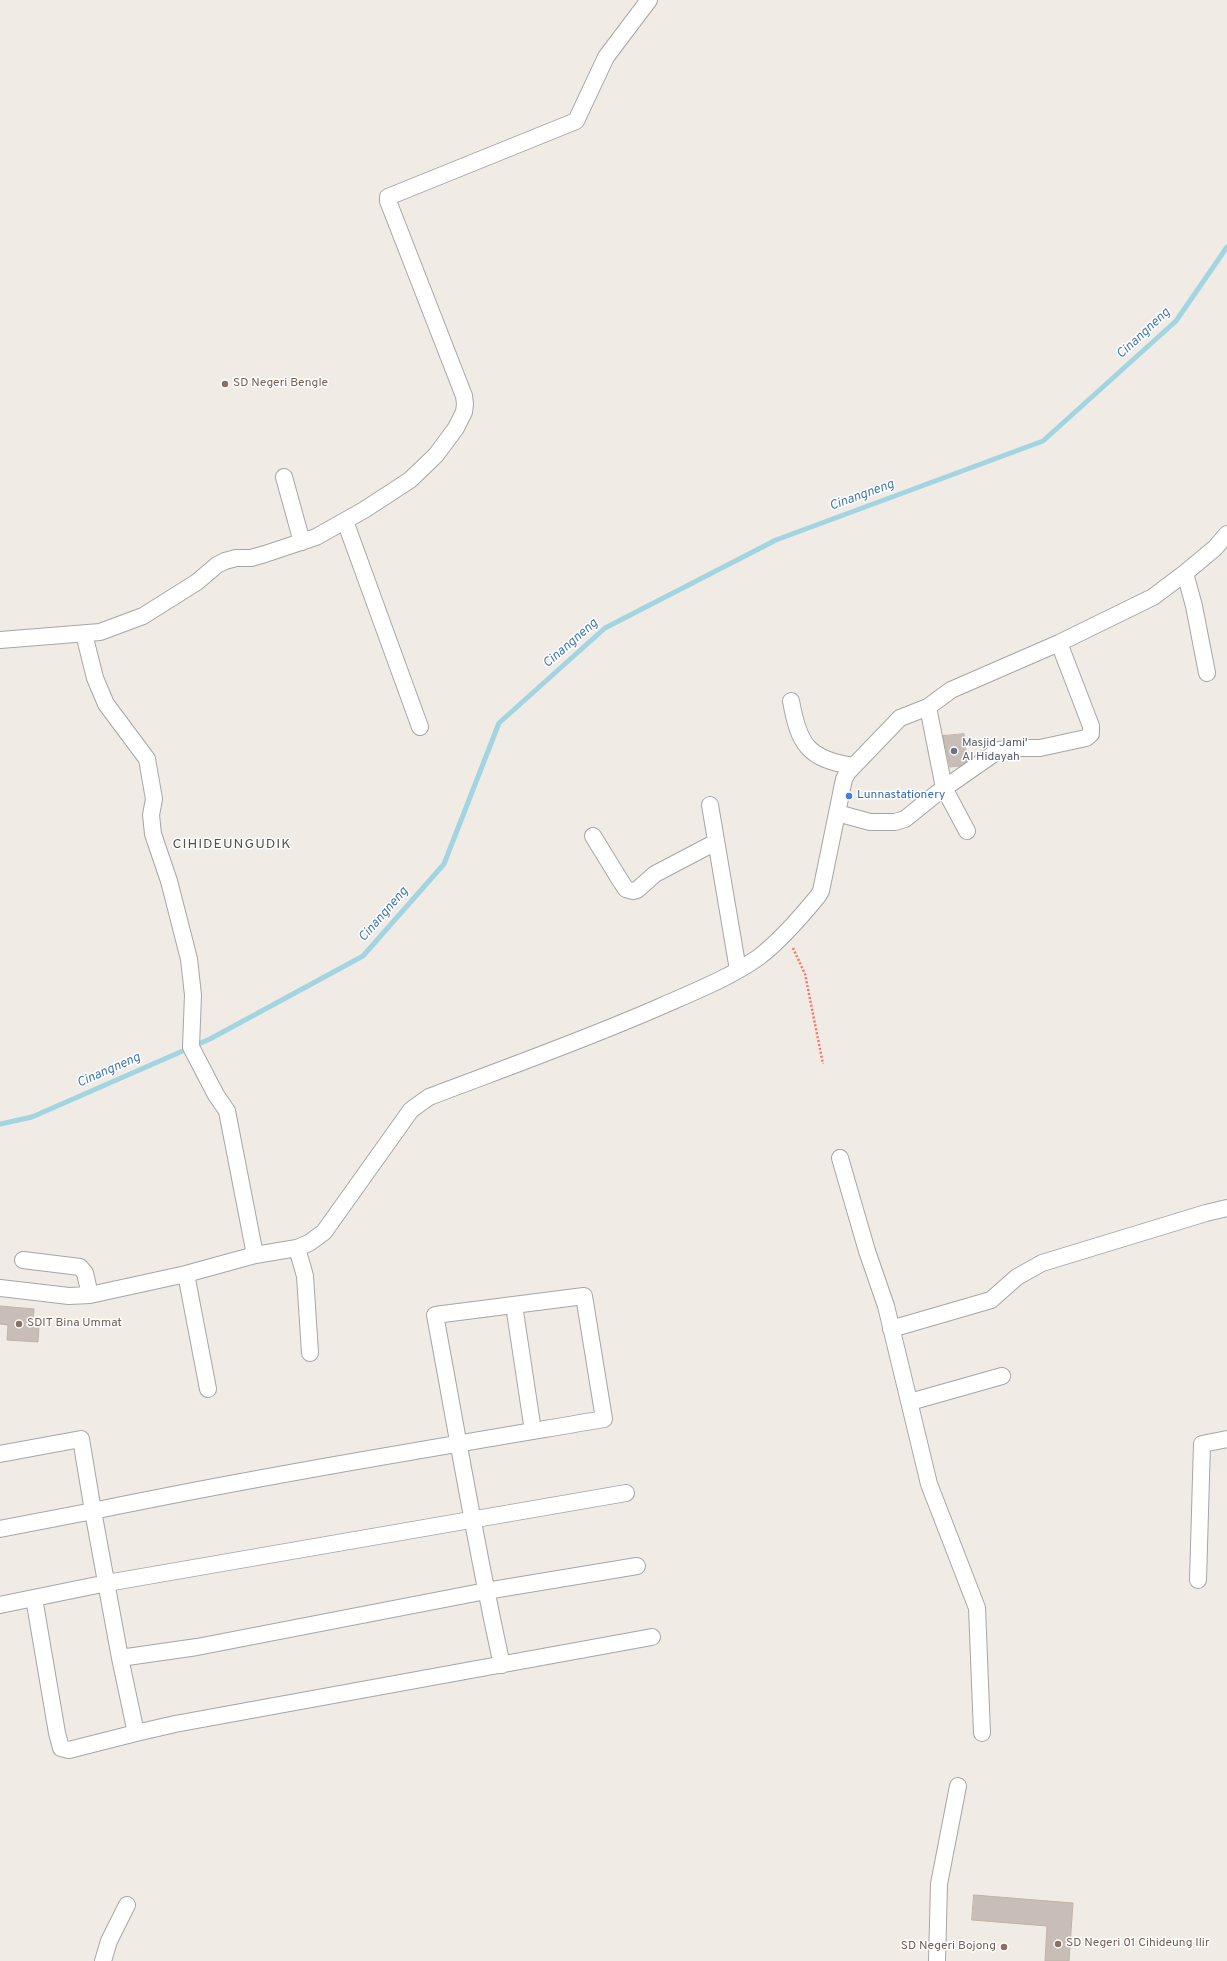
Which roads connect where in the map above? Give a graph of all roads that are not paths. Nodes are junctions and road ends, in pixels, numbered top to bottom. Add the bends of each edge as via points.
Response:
1 (649, 0) edge
2 (284, 477) dead end
3 (345, 521) junction
4 (1227, 534) edge
5 (302, 542) junction
6 (1185, 573) junction
7 (84, 634) junction
8 (0, 640) edge
9 (1059, 643) junction
10 (1207, 673) dead end
11 (791, 702) dead end
12 (928, 707) junction
13 (420, 727) dead end
14 (853, 766) junction
15 (944, 788) junction
16 (710, 805) dead end
17 (837, 813) junction
18 (967, 831) dead end
19 (593, 836) dead end
20 (716, 842) junction
21 (738, 970) junction
22 (840, 1158) dead end
23 (1227, 1208) edge
24 (297, 1248) junction
25 (255, 1255) junction
26 (23, 1260) dead end
27 (186, 1274) junction
28 (0, 1288) edge
29 (90, 1296) junction
30 (514, 1305) junction
31 (891, 1329) junction
32 (310, 1353) dead end
33 (1002, 1376) dead end
34 (208, 1389) dead end
35 (910, 1402) junction
36 (533, 1431) junction
37 (1227, 1439) edge
38 (459, 1444) junction
39 (0, 1454) edge
40 (626, 1493) dead end
41 (93, 1511) junction
42 (473, 1520) junction
43 (0, 1529) edge
44 (637, 1566) dead end
45 (1198, 1580) dead end
46 (107, 1583) junction
47 (486, 1591) junction
48 (34, 1598) junction
49 (0, 1605) edge
50 (652, 1637) dead end
51 (120, 1658) junction
52 (502, 1665) junction
53 (982, 1732) dead end
54 (136, 1733) junction
55 (958, 1786) dead end
56 (127, 1905) dead end
57 (103, 1961) edge
58 (937, 1961) edge

1 - 3 street via 606,57 574,122 388,197 464,396 464,412 456,428 436,455 410,480
2 - 5 street
3 - 5 street
3 - 13 street
4 - 6 street
5 - 7 street via 258,556 225,561 143,616 100,632
6 - 9 street via 1148,599
6 - 10 street
7 - 8 street
7 - 25 street via 95,678 106,704 147,759 154,799 151,815 153,834 169,881 189,959 193,996 191,1047 196,1060 227,1111
9 - 12 street via 951,690
9 - 15 street via 1092,726 1091,734 1082,740 999,750
11 - 14 street via 796,728 813,752 833,763
12 - 14 street via 900,718
12 - 15 street
14 - 17 street via 844,779
15 - 17 street via 905,819 895,822 870,822
15 - 18 street
16 - 20 street
17 - 21 street via 818,896 783,936
19 - 20 street via 626,889 633,891 655,874
20 - 21 street
21 - 24 street via 613,1027 429,1097 411,1110 321,1235
22 - 31 street
23 - 31 street via 1042,1263 1017,1276 991,1300
24 - 25 street
24 - 32 street via 305,1276
25 - 27 street
26 - 29 street via 80,1267 85,1273
27 - 29 street
27 - 34 street
28 - 29 street
30 - 36 street
30 - 36 street via 584,1296 604,1419
30 - 38 street via 435,1316
31 - 35 street
33 - 35 street
35 - 53 street via 929,1484 977,1608
36 - 38 street
37 - 45 street via 1202,1444
38 - 41 street via 212,1487
38 - 42 street
39 - 41 street via 81,1439
40 - 42 street
41 - 43 street
41 - 46 street
42 - 46 street
42 - 47 street
44 - 47 street
46 - 48 street
46 - 51 street
47 - 51 street via 197,1647
47 - 52 street
48 - 49 street
48 - 54 street via 56,1733 61,1748 69,1750
50 - 52 street
51 - 54 street
52 - 54 street
55 - 58 street via 939,1884
56 - 57 street via 109,1941

